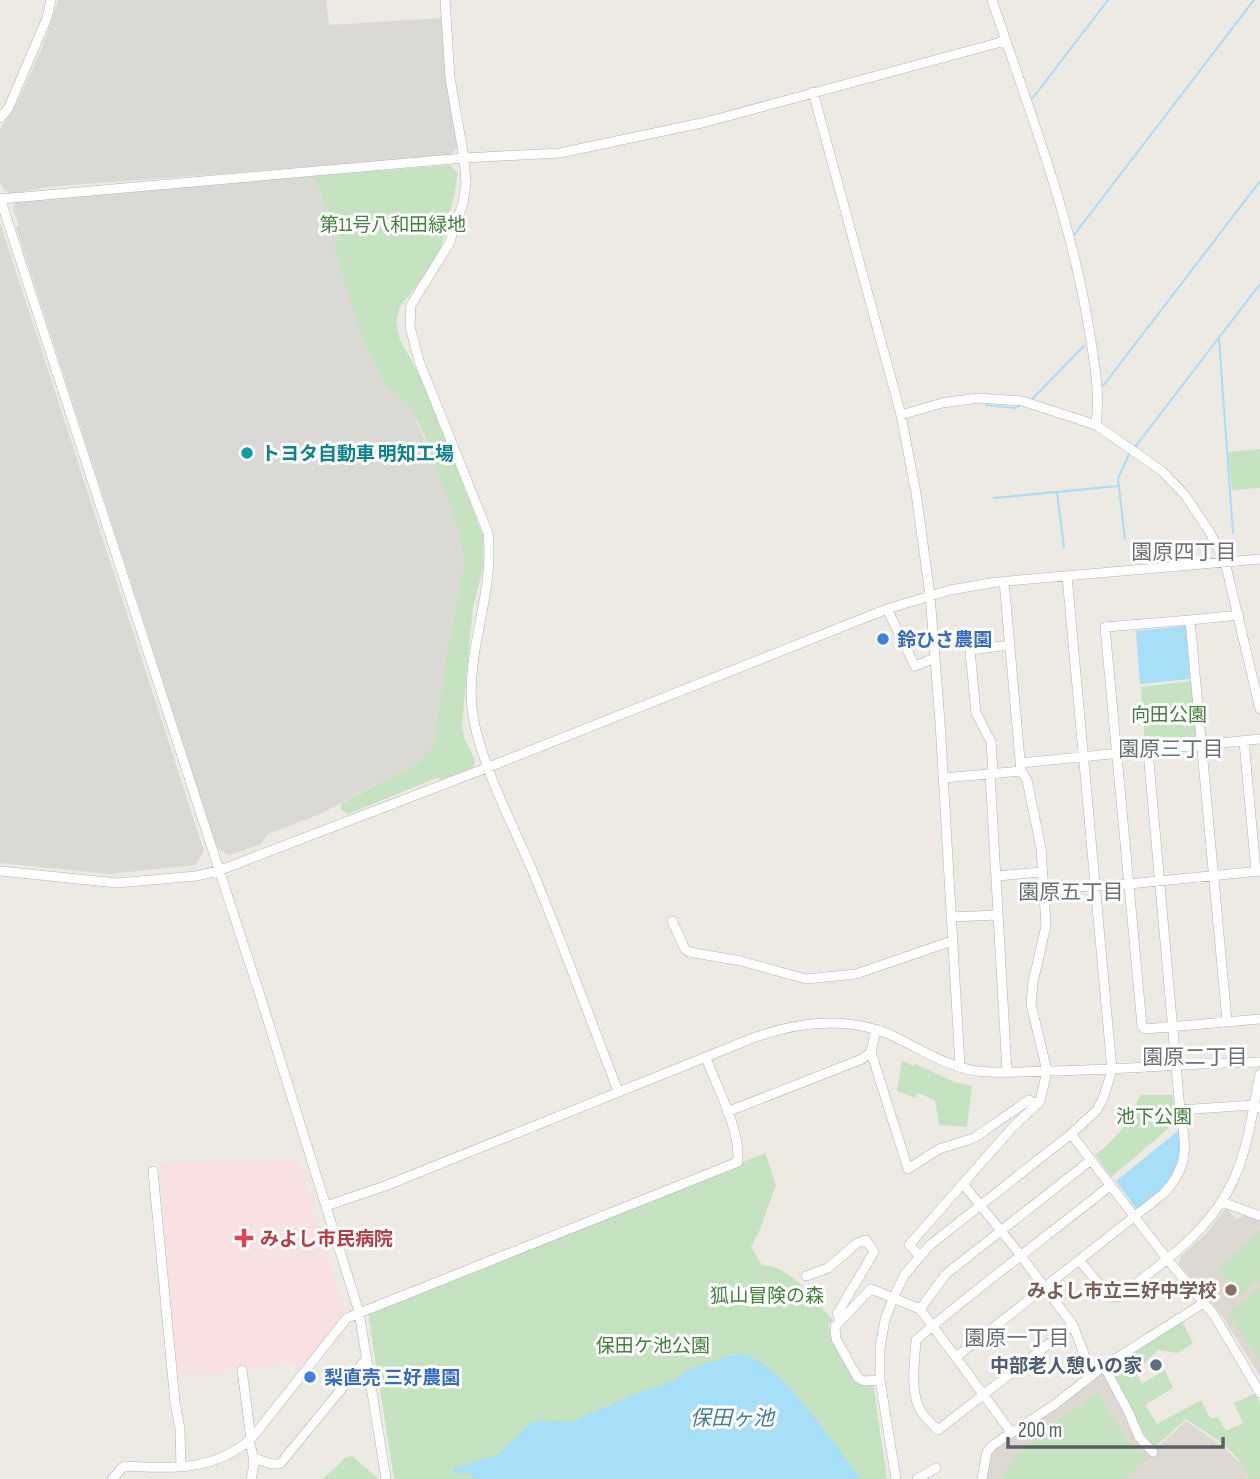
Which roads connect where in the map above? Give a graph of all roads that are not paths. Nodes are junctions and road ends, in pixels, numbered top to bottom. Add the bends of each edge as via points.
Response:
1 (51, 0) edge
2 (444, 0) edge
3 (992, 0) edge
4 (1005, 41) junction
5 (813, 93) junction
6 (0, 118) edge
7 (464, 158) junction
8 (0, 199) edge
9 (901, 415) junction
10 (1096, 425) junction
11 (1260, 559) edge
12 (1225, 562) junction
13 (1067, 576) junction
14 (1004, 581) junction
15 (930, 595) junction
16 (887, 608) junction
17 (1239, 615) junction
18 (1190, 620) junction
19 (1010, 645) junction
20 (934, 658) junction
21 (1260, 709) edge
22 (1260, 739) edge
23 (1244, 742) junction
24 (1201, 745) junction
25 (1148, 751) junction
26 (1117, 753) junction
27 (1085, 756) junction
28 (489, 767) junction
29 (1021, 767) junction
30 (992, 773) junction
31 (944, 779) junction
32 (0, 871) edge
33 (218, 871) junction
34 (1258, 871) edge
35 (1042, 872) junction
36 (1213, 875) junction
37 (997, 876) junction
38 (1161, 881) junction
39 (1129, 884) junction
40 (1095, 886) junction
41 (1043, 889) junction
42 (997, 915) junction
43 (951, 917) junction
44 (672, 921) dead end
45 (952, 941) junction
46 (1260, 1018) edge
47 (1227, 1021) junction
48 (1174, 1026) junction
49 (876, 1029) junction
50 (871, 1052) junction
51 (706, 1058) junction
52 (1260, 1062) edge
53 (1176, 1064) junction
54 (960, 1066) junction
55 (1112, 1070) junction
56 (1046, 1071) junction
57 (1007, 1072) junction
58 (1260, 1074) edge
59 (618, 1091) junction
60 (1038, 1104) junction
61 (1257, 1107) edge
62 (1180, 1110) junction
63 (727, 1112) junction
64 (1071, 1134) junction
65 (1091, 1160) junction
66 (153, 1171) dead end
67 (963, 1184) junction
68 (1111, 1185) junction
69 (1222, 1202) junction
70 (981, 1204) junction
71 (326, 1206) junction
72 (1260, 1216) edge
73 (1135, 1217) junction
74 (1002, 1231) junction
75 (919, 1255) junction
76 (1021, 1256) junction
77 (1167, 1259) junction
78 (1080, 1261) junction
79 (806, 1276) dead end
80 (1045, 1287) junction
81 (892, 1298) junction
82 (1202, 1304) junction
83 (920, 1309) junction
84 (359, 1312) junction
85 (842, 1319) junction
86 (1073, 1325) junction
87 (932, 1326) junction
88 (956, 1357) junction
89 (367, 1358) junction
90 (1104, 1366) junction
91 (242, 1370) dead end
92 (1092, 1375) junction
93 (880, 1380) junction
94 (1260, 1393) edge
95 (985, 1395) junction
96 (1011, 1432) junction
97 (249, 1440) junction
98 (1153, 1452) dead end
99 (254, 1458) junction
100 (134, 1467) junction
101 (181, 1467) junction
102 (936, 1468) dead end
103 (112, 1479) edge
104 (134, 1479) edge
105 (250, 1479) edge
106 (386, 1479) edge
107 (896, 1479) edge
108 (917, 1479) edge
109 (982, 1479) edge

1 - 6 street via 8,109
2 - 7 street via 450,78
3 - 4 street
4 - 5 street
4 - 10 street via 1081,282 1099,402
5 - 7 street via 561,153
5 - 9 street
7 - 8 street
7 - 28 street via 466,183 457,224 411,305 410,327 419,361 488,533 491,557 471,690 475,725
8 - 33 street
9 - 10 street via 978,398 1022,401
9 - 15 street
10 - 12 street via 1176,484
11 - 12 street
12 - 13 street
12 - 17 street
13 - 14 street
13 - 27 street
14 - 15 street
14 - 19 street
15 - 16 street
15 - 20 street
16 - 20 street via 915,666
16 - 28 street
17 - 18 street
17 - 21 street
18 - 24 street
18 - 26 street via 1105,627
19 - 29 street
19 - 30 street via 970,650 976,713 991,742
20 - 31 street
22 - 23 street
23 - 24 street
23 - 34 street
24 - 25 street
24 - 36 street
25 - 26 street
25 - 38 street
26 - 27 street
26 - 39 street
27 - 29 street
27 - 40 street
28 - 33 street
28 - 59 street
29 - 30 street
29 - 35 street via 1041,848
30 - 31 street
30 - 37 street
31 - 43 street
32 - 33 street via 117,883
33 - 71 street
34 - 36 street
35 - 37 street
35 - 41 street
36 - 38 street
36 - 47 street
37 - 42 street
38 - 39 street
38 - 48 street
39 - 40 street
39 - 48 street via 1142,1026
40 - 41 street
40 - 55 street
41 - 56 street via 1046,926 1031,1004
42 - 43 street
42 - 57 street
43 - 45 street
44 - 45 street via 689,952 762,965 806,979 856,974
45 - 54 street
46 - 47 street
47 - 48 street
48 - 53 street
49 - 50 street
49 - 51 street via 832,1022 800,1024
49 - 54 street via 938,1061
50 - 60 street via 908,1169 939,1149 974,1138 1028,1100
50 - 63 street
51 - 59 street
51 - 63 street
52 - 53 street
53 - 55 street
53 - 62 street
54 - 57 street
55 - 56 street
55 - 64 street via 1097,1110
56 - 57 street
56 - 60 street
58 - 61 street
59 - 71 street
60 - 67 street
61 - 62 street
61 - 69 street
62 - 73 street via 1185,1139 1181,1168 1163,1194
63 - 84 street via 738,1162
64 - 65 street
64 - 70 street
65 - 68 street
65 - 74 street
66 - 101 street
67 - 70 street
67 - 75 street via 909,1245
68 - 73 street
68 - 76 street
69 - 72 street
69 - 77 street via 1207,1223
70 - 74 street
70 - 75 street
71 - 84 street
73 - 77 street
73 - 78 street
74 - 76 street
74 - 83 street via 946,1274
75 - 81 street
76 - 80 street
76 - 87 street
77 - 78 street via 1118,1297 1109,1296
77 - 82 street
78 - 80 street
79 - 85 street via 828,1268 857,1243 866,1240 872,1247 874,1252 837,1314
80 - 86 street
80 - 88 street
81 - 83 street
81 - 85 street via 871,1289
81 - 93 street via 880,1347
82 - 90 street
82 - 94 street via 1219,1323
83 - 87 street
84 - 89 street
84 - 97 street via 347,1318
85 - 93 street via 835,1327 836,1339 858,1378
86 - 92 street
86 - 95 street
87 - 88 street
87 - 95 street via 916,1340 914,1379 920,1410 937,1430
88 - 95 street
89 - 99 street via 280,1464
89 - 106 street
90 - 92 street
90 - 98 street via 1139,1437
91 - 97 street
92 - 96 street
93 - 107 street
95 - 96 street
96 - 109 street via 987,1452
97 - 99 street
97 - 101 street via 213,1462
99 - 105 street
100 - 101 street
100 - 103 street via 124,1466
100 - 104 street
102 - 108 street

